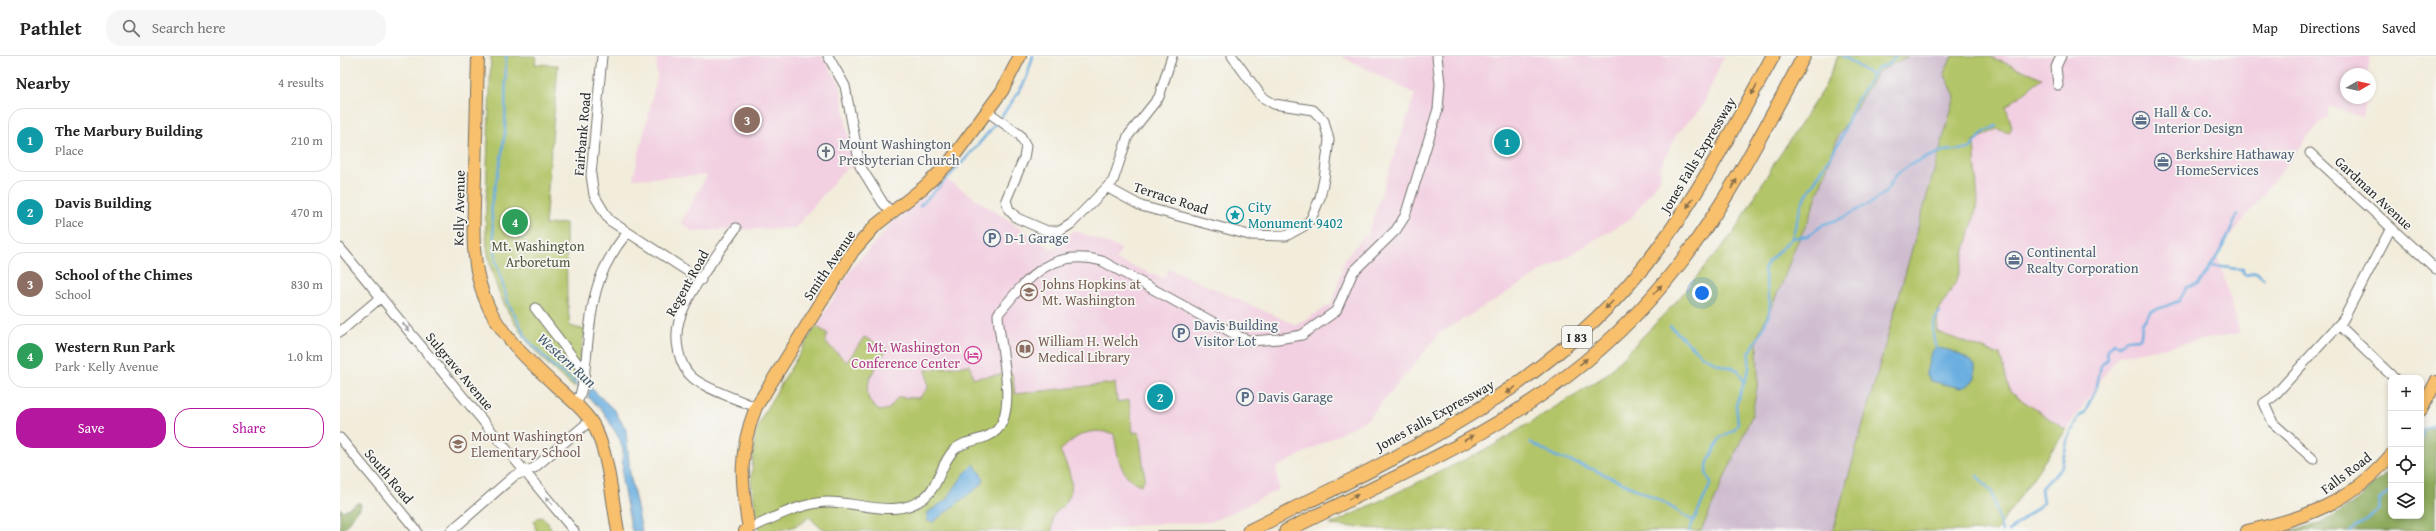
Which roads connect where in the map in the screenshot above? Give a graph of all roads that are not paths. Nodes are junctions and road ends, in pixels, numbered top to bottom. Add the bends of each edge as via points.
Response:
1 (478, 56) edge
2 (602, 56) edge
3 (828, 56) edge
4 (1020, 56) edge
5 (1172, 56) edge
6 (1232, 56) edge
7 (1437, 56) edge
8 (1773, 56) edge
9 (1804, 56) edge
10 (2061, 56) edge
11 (2058, 85) dead end
12 (988, 112) junction
13 (2310, 153) dead end
14 (1108, 188) junction
15 (892, 213) junction
16 (736, 228) dead end
17 (2391, 228) junction
18 (627, 233) junction
19 (340, 248) edge
20 (2436, 269) edge
21 (701, 280) junction
22 (381, 297) junction
23 (535, 308) dead end
24 (2340, 325) junction
25 (340, 332) edge
26 (2391, 375) edge
27 (584, 376) junction
28 (2436, 382) edge
29 (579, 400) junction
30 (2424, 404) edge
31 (756, 407) junction
32 (590, 420) junction
33 (340, 438) edge
34 (2388, 458) edge
35 (2313, 459) dead end
36 (525, 472) junction
37 (748, 530) edge
38 (417, 531) edge
39 (451, 531) edge
40 (574, 531) edge
41 (618, 531) edge
42 (1249, 531) edge
43 (1286, 531) edge
44 (2247, 531) edge

1 - 29 main road, Kelly Avenue via 472,232 476,271 489,307 508,337 532,364
2 - 18 street, Fairbank Road via 592,186 604,214
3 - 15 street via 845,86 860,166
4 - 12 main road, Smith Avenue
5 - 14 street, Terrace Road via 1159,97 1128,136 1118,173
6 - 14 street, Terrace Road via 1262,96 1274,104 1313,110 1324,121 1329,140 1325,172 1320,198 1311,219 1286,236 1249,235 1141,206
7 - 37 street, Smith Avenue via 1440,84 1438,109 1405,216 1396,230 1353,272 1340,305 1329,317 1302,335 1251,341 1228,331 1102,261 1081,257 1061,260 1030,276 998,314 1008,407 1002,424 990,435 956,448 944,464 938,482 923,498 903,507 890,508 832,501 817,503
8 -> 42 highway, Jones Falls Expressway / I 83 via 1698,191 1637,274 1585,330 1536,371 1482,409 1439,434
43 -> 9 highway, I 83 via 1496,423 1547,391 1601,347 1659,289 1700,236 1737,178
10 - 11 street via 2056,67
12 - 14 street, Terrace Road via 1020,135 1026,146 1024,158 1006,200 1009,210 1018,218 1047,231 1060,231 1071,224
12 - 15 main road, Smith Avenue via 948,164
13 - 17 street, Gardman Avenue
15 - 31 main road, Smith Avenue via 865,237 842,268
16 - 21 street, Regent Road
17 - 20 street, Gardman Avenue
17 - 24 street
18 - 21 street, Fairbank Road
18 - 27 street via 614,249 600,276 590,320
19 - 22 street, Sulgrave Avenue
21 - 31 street, Regent Road via 685,308 677,330 679,353 683,364 693,378
22 - 25 street
22 -> 36 street, Sulgrave Avenue
23 - 27 street
24 - 26 street
24 - 35 street via 2273,397 2264,403 2273,423
27 - 29 street
28 - 30 main road
29 - 32 main road, Kelly Avenue
31 - 37 main road, Smith Avenue via 747,431 742,456 742,484
32 - 36 street via 534,468
32 - 41 main road, Kelly Avenue via 601,443
33 - 38 street, South Road
34 - 44 main road, Falls Road via 2361,484 2324,508 2289,521
36 - 39 street via 514,476
40 -> 36 street, Sulgrave Avenue

